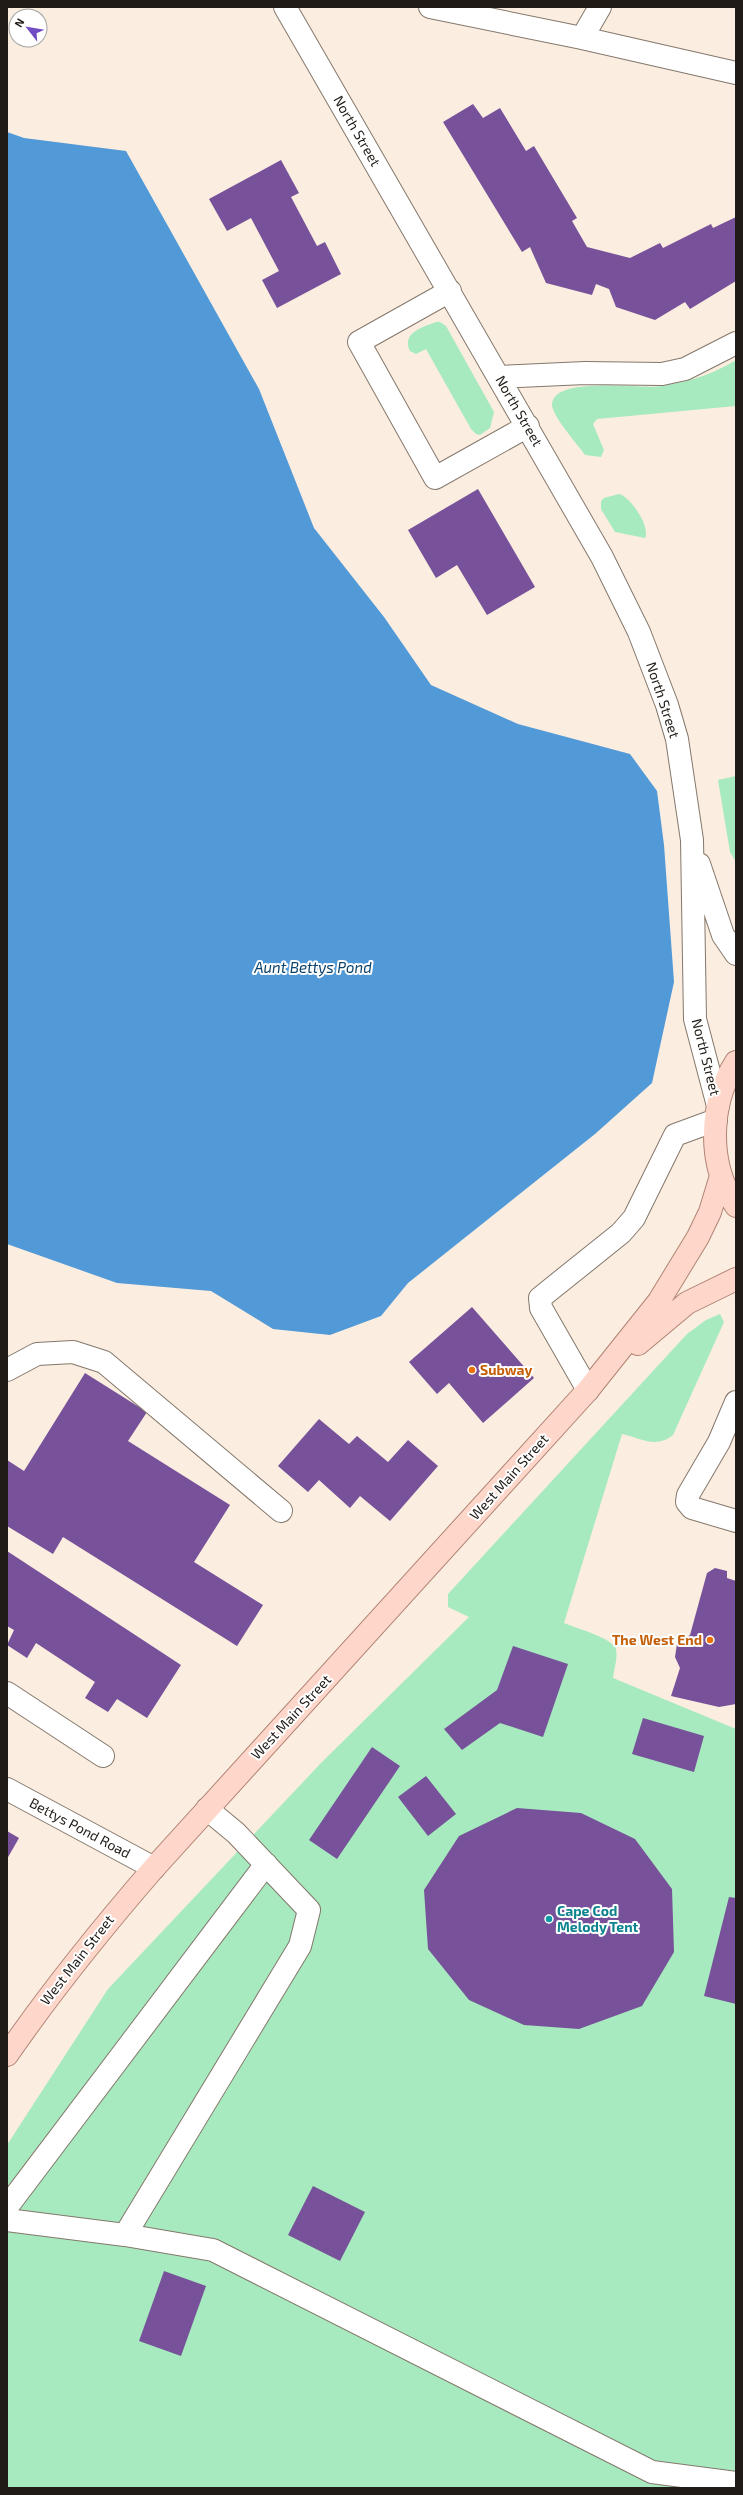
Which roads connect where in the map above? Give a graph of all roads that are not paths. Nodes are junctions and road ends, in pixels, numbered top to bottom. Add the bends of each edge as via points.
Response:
1 (285, 7) edge
2 (430, 7) edge
3 (600, 7) edge
4 (582, 38) junction
5 (736, 72) edge
6 (450, 291) junction
7 (736, 343) edge
8 (500, 377) junction
9 (528, 426) junction
10 (692, 840) junction
11 (736, 954) edge
12 (736, 1062) edge
13 (717, 1113) junction
14 (721, 1176) junction
15 (736, 1206) edge
16 (736, 1279) edge
17 (7, 1370) edge
18 (588, 1390) junction
19 (736, 1402) edge
20 (281, 1511) dead end
21 (736, 1521) edge
22 (7, 1693) edge
23 (103, 1756) dead end
24 (7, 1789) edge
25 (207, 1810) junction
26 (266, 1864) junction
27 (154, 1868) junction
28 (7, 2055) edge
29 (7, 2208) edge
30 (7, 2220) edge
31 (125, 2235) junction
32 (654, 2480) edge
33 (736, 2482) edge

1 - 6 street, North Street
2 - 4 street
3 - 4 street
4 - 5 street
6 - 8 street, North Street
6 - 9 street via 359,342 435,478
7 - 8 street via 685,369 662,374 585,373
8 - 9 street, North Street
9 - 10 street, North Street via 602,557 645,646 677,739
10 - 11 street, North Street via 723,935
10 - 13 street, North Street via 695,1020
12 - 13 main road via 728,1075
13 - 14 main road via 716,1153
13 - 18 street via 675,1135 629,1223 540,1298 541,1308
14 - 15 main road
14 - 18 main road, West Main Street via 710,1212 698,1237 659,1301
16 - 18 main road, West Main Street via 701,1296 669,1317
17 - 20 street via 37,1354 73,1352 104,1362
18 - 25 main road, West Main Street
19 - 21 street via 718,1442 688,1495 687,1502 692,1508
22 - 23 street
24 - 27 street, Bettys Pond Road
25 - 26 street via 236,1833
25 - 27 main road, West Main Street
26 - 29 street
26 - 31 street via 309,1910 300,1946
27 - 28 main road, West Main Street via 90,1942
30 - 31 street
31 - 32 street via 213,2250
32 - 33 street

